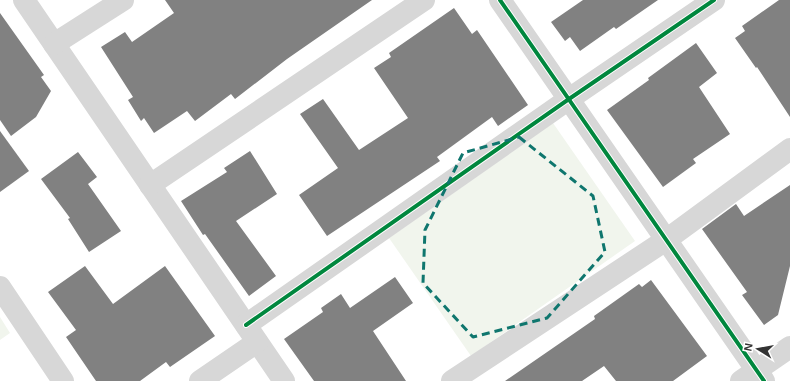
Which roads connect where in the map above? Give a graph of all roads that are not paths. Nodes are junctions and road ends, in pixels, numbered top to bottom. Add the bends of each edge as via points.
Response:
1 (24, 0) edge
2 (123, 0) edge
3 (424, 0) edge
4 (500, 0) edge
5 (714, 0) edge
6 (54, 44) junction
7 (568, 99) junction
8 (790, 149) edge
9 (150, 185) junction
10 (666, 240) junction
11 (0, 287) edge
12 (251, 334) junction
13 (790, 347) edge
14 (754, 377) edge
15 (63, 381) edge
16 (200, 381) edge
17 (284, 381) edge
18 (452, 381) edge

1 - 6 street
2 - 6 street
3 - 9 street
4 - 7 street
5 - 7 street
6 - 9 street
7 - 10 street
7 - 12 street
8 - 10 street
9 - 12 street
10 - 14 street
10 - 18 street
11 - 15 street
12 - 16 street
12 - 17 street
13 - 14 street

